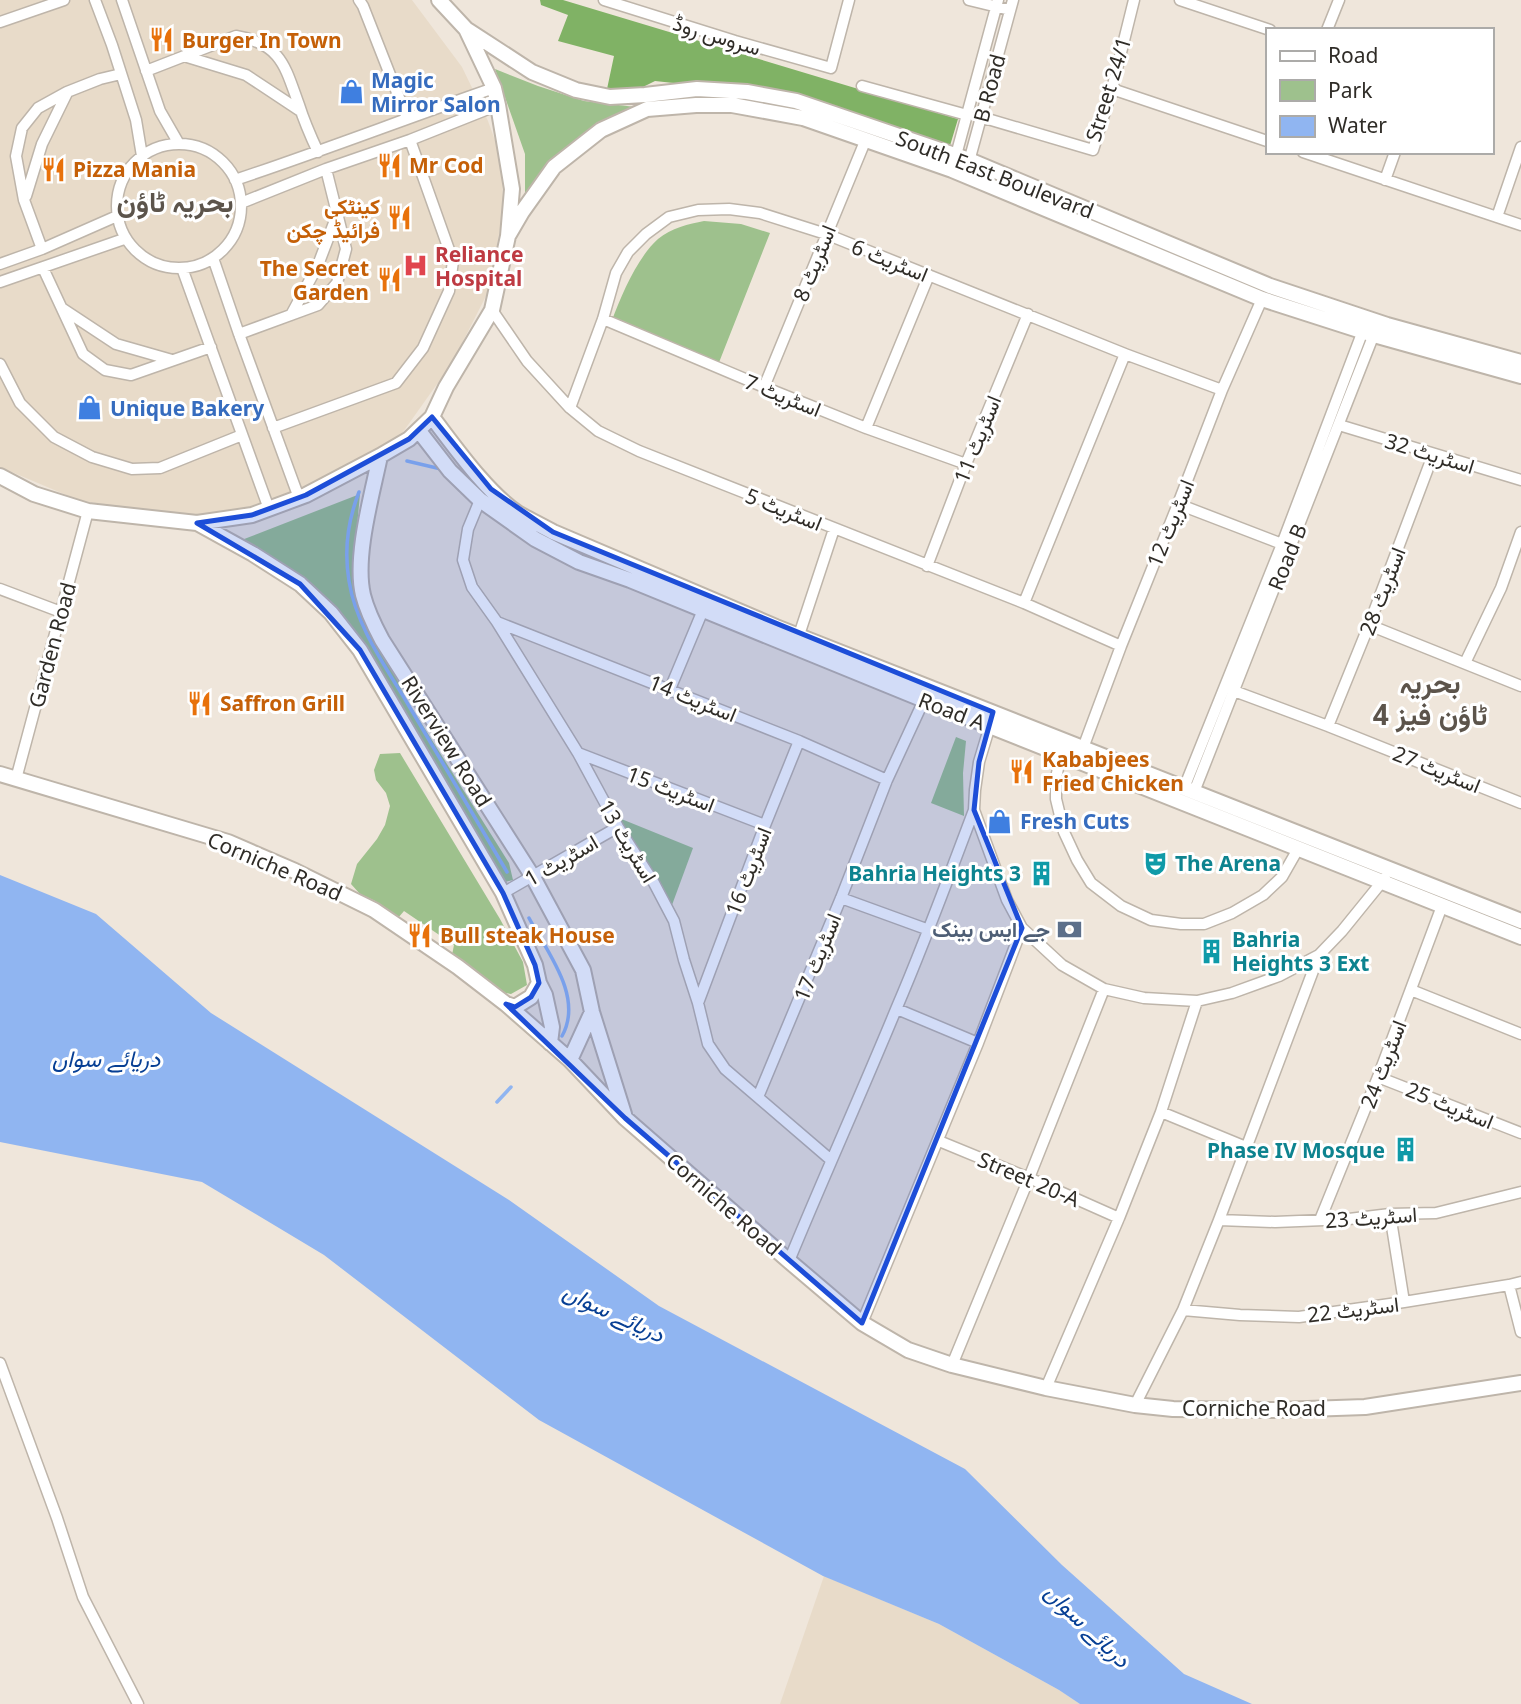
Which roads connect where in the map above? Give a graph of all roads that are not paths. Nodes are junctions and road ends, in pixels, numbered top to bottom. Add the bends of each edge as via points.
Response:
1 (65, 0) edge
2 (95, 0) edge
3 (122, 0) edge
4 (359, 0) edge
5 (439, 0) edge
6 (604, 0) edge
7 (849, 0) edge
8 (969, 0) edge
9 (1135, 0) edge
10 (1180, 0) edge
11 (1339, 0) edge
12 (997, 3) edge
13 (1011, 5) edge
14 (0, 22) edge
15 (1328, 28) edge
16 (466, 29) junction
17 (1266, 29) edge
18 (184, 55) junction
19 (145, 71) junction
20 (121, 74) junction
21 (862, 86) dead end
22 (494, 88) junction
23 (1112, 89) junction
24 (67, 92) junction
25 (498, 105) junction
26 (300, 110) junction
27 (967, 115) junction
28 (981, 117) junction
29 (407, 118) junction
30 (866, 139) junction
31 (410, 140) junction
32 (1266, 141) edge
33 (179, 144) junction
34 (1521, 147) edge
35 (318, 152) junction
36 (1309, 154) edge
37 (1394, 154) edge
38 (142, 156) junction
39 (960, 165) junction
40 (326, 169) junction
41 (235, 180) junction
42 (1385, 180) junction
43 (24, 200) junction
44 (241, 203) junction
45 (337, 215) junction
46 (117, 216) junction
47 (1497, 217) junction
48 (1521, 225) edge
49 (826, 234) junction
50 (508, 236) junction
51 (124, 239) junction
52 (42, 249) junction
53 (213, 258) junction
54 (0, 264) edge
55 (43, 268) junction
56 (182, 268) junction
57 (929, 275) junction
58 (0, 282) edge
59 (1262, 299) junction
60 (62, 309) junction
61 (492, 310) junction
62 (1028, 314) junction
63 (291, 315) junction
64 (603, 319) junction
65 (1370, 327) junction
66 (239, 334) junction
67 (211, 347) junction
68 (1125, 354) junction
69 (172, 360) junction
70 (1521, 362) edge
71 (0, 364) edge
72 (1521, 376) edge
73 (764, 387) junction
74 (1223, 390) junction
75 (570, 408) junction
76 (432, 417) junction
77 (1339, 425) junction
78 (274, 428) junction
79 (866, 428) junction
80 (419, 431) junction
81 (242, 435) junction
82 (1433, 455) junction
83 (380, 456) junction
84 (966, 464) junction
85 (0, 476) edge
86 (1521, 480) edge
87 (299, 498) junction
88 (480, 500) junction
89 (1178, 504) junction
90 (269, 509) junction
91 (88, 511) junction
92 (197, 523) junction
93 (834, 529) junction
94 (1521, 532) edge
95 (1282, 544) junction
96 (927, 566) junction
97 (0, 590) edge
98 (1024, 603) junction
99 (703, 610) junction
100 (61, 612) junction
101 (497, 622) junction
102 (1369, 625) junction
103 (799, 635) junction
104 (1121, 646) junction
105 (1465, 663) junction
106 (1521, 686) edge
107 (670, 689) junction
108 (1234, 691) junction
109 (923, 699) junction
110 (991, 718) junction
111 (1328, 726) junction
112 (799, 741) junction
113 (1083, 748) junction
114 (578, 753) junction
115 (1061, 754) junction
116 (0, 774) edge
117 (16, 779) junction
118 (887, 780) junction
119 (1189, 790) junction
120 (1521, 803) edge
121 (974, 810) junction
122 (765, 825) junction
123 (618, 827) junction
124 (1298, 849) junction
125 (1387, 876) junction
126 (533, 877) junction
127 (503, 893) junction
128 (841, 898) junction
129 (1442, 906) junction
130 (1521, 921) edge
131 (1022, 928) junction
132 (929, 930) junction
133 (1521, 937) edge
134 (1319, 955) junction
135 (539, 984) junction
136 (1104, 989) junction
137 (1411, 990) junction
138 (1197, 1001) junction
139 (698, 1003) junction
140 (506, 1004) junction
141 (897, 1009) junction
142 (592, 1012) junction
143 (1521, 1034) edge
144 (550, 1043) junction
145 (978, 1043) junction
146 (570, 1060) junction
147 (1378, 1077) junction
148 (758, 1097) junction
149 (1161, 1112) junction
150 (625, 1118) junction
151 (1521, 1133) edge
152 (939, 1141) junction
153 (1246, 1147) junction
154 (831, 1160) junction
155 (1029, 1178) junction
156 (1521, 1192) edge
157 (1390, 1214) junction
158 (1119, 1218) junction
159 (1219, 1220) junction
160 (1320, 1220) junction
161 (789, 1261) junction
162 (1521, 1282) edge
163 (1510, 1285) junction
164 (1404, 1303) junction
165 (1183, 1310) junction
166 (862, 1323) junction
167 (1521, 1332) edge
168 (0, 1363) edge
169 (952, 1365) junction
170 (1521, 1383) edge
171 (1046, 1388) junction
172 (1135, 1405) junction
173 (138, 1704) edge

1 - 14 street
2 - 20 street
3 - 19 street
4 - 29 street
5 - 16 street
6 - 7 street, سروس روڈ via 831,68
8 - 12 street
9 - 23 street, Street 24/1
10 - 17 street
11 - 15 street
12 - 13 street
12 - 27 street, B Road
13 - 28 street, B Road
16 - 22 street
16 - 39 street, South East Boulevard via 532,72 576,90 610,97 696,89 796,101
18 - 19 street
18 - 26 street via 246,75
18 - 26 street via 236,36 251,39 274,52 284,64
19 - 33 street
20 - 24 street
20 - 38 street
21 - 27 street
22 - 25 street
22 - 29 street
23 - 28 street, Street 24/1 via 1093,150
23 - 32 street
24 - 43 street via 42,144
24 - 43 street via 38,108 22,128 16,156
25 - 31 street
25 - 50 street via 512,189
26 - 35 street
27 - 39 street, B Road
28 - 39 street, B Road
29 - 35 street
30 - 39 street, South East Boulevard
30 - 49 street, اسٹریٹ 8
30 - 50 street, South East Boulevard via 803,118 732,105 647,109 601,130 554,167
31 - 40 street
31 - 78 street via 453,261 449,291 423,348 396,383
33 - 38 street
33 - 41 street via 212,154
34 - 47 street
35 - 41 street
36 - 42 street
37 - 42 street
38 - 46 street via 121,182
39 - 59 street, South East Boulevard
39 - 65 street, South East Boulevard
40 - 44 street
40 - 45 street
41 - 44 street
42 - 47 street
43 - 52 street
44 - 53 street via 234,234
45 - 63 street via 318,265
45 - 63 street via 346,249 337,283 318,305
46 - 51 street
46 - 52 street
47 - 48 street
49 - 57 street, اسٹریٹ 6
49 - 64 street, اسٹریٹ 6 via 760,213 729,209 669,217 628,252 616,273
49 - 73 street, اسٹریٹ 8
50 - 61 street
51 - 55 street
51 - 56 street via 148,260
52 - 54 street
53 - 56 street
53 - 66 street
55 - 58 street
55 - 60 street
56 - 67 street
57 - 62 street, اسٹریٹ 6
57 - 79 street
59 - 65 street, South East Boulevard
59 - 74 street, اسٹریٹ 12
60 - 69 street via 116,344
60 - 69 street via 83,354 105,370 131,374
61 - 75 street, اسٹریٹ 5 via 527,362
61 - 76 street
62 - 68 street, اسٹریٹ 6
62 - 84 street, اسٹریٹ 11
63 - 66 street
64 - 73 street, اسٹریٹ 7
64 - 75 street, اسٹریٹ 6
65 - 70 street, South East Boulevard
65 - 72 street, South East Boulevard
65 - 77 street, Road B
65 - 95 street, Road B
66 - 78 street
67 - 69 street
67 - 81 street
68 - 74 street, اسٹریٹ 6
68 - 98 street
71 - 81 street via 20,403 54,437 92,457 132,469 160,468
73 - 79 street, اسٹریٹ 7
74 - 89 street, اسٹریٹ 12
75 - 93 street, اسٹریٹ 5 via 598,431 639,451
76 - 80 street
76 - 103 street, Road A via 462,457 517,512 598,552
77 - 82 street, اسٹریٹ 32
77 - 108 street, Road B
78 - 87 street
79 - 84 street, اسٹریٹ 7
80 - 83 street
80 - 88 street, Road A
81 - 90 street
82 - 86 street, اسٹریٹ 32
82 - 102 street, اسٹریٹ 28
83 - 87 street
83 - 126 street, Riverview Road via 361,565 369,615
84 - 96 street, اسٹریٹ 11
85 - 91 street via 34,494
87 - 90 street
88 - 99 street, Road A via 579,562
88 - 101 street, اسٹریٹ 13 via 468,529 463,560 472,587
89 - 95 street
89 - 104 street, اسٹریٹ 12
90 - 92 street
91 - 92 street
91 - 100 street, Garden Road
92 - 127 street, Riverview Road via 300,584 331,613 360,650
93 - 96 street, اسٹریٹ 5
93 - 103 street
94 - 105 street via 1501,588
95 - 119 street, Road B
96 - 98 street, اسٹریٹ 5
97 - 100 street
98 - 104 street, اسٹریٹ 5
99 - 107 street
99 - 109 street, Road A
100 - 117 street, Garden Road
101 - 107 street, اسٹریٹ 14
101 - 114 street, اسٹریٹ 13
102 - 105 street
102 - 111 street, اسٹریٹ 28
103 - 110 street, Road A
104 - 113 street, اسٹریٹ 12
105 - 106 street
107 - 112 street, اسٹریٹ 14
108 - 111 street, اسٹریٹ 27
108 - 119 street, Road B
109 - 110 street, Road A
109 - 118 street, اسٹریٹ 17
110 - 113 street, Road A
110 - 115 street, Road A
110 - 121 street via 979,762
111 - 120 street, اسٹریٹ 27
112 - 118 street, اسٹریٹ 14
112 - 122 street, اسٹریٹ 16
113 - 119 street, Road A
114 - 122 street, اسٹریٹ 15
114 - 123 street, اسٹریٹ 13
115 - 124 street, Road A
115 - 124 street via 1056,799 1077,860 1091,883 1121,906 1151,920 1205,924 1232,913 1263,895 1282,877
116 - 117 street, Corniche Road
117 - 140 street, Corniche Road via 228,842 295,871 374,910
118 - 128 street, اسٹریٹ 17
119 - 125 street, Road A
121 - 131 street
121 - 132 street
122 - 139 street, اسٹریٹ 16
123 - 126 street, اسٹریٹ 1
123 - 139 street, اسٹریٹ 13 via 674,921
124 - 125 street, Road A
125 - 129 street, Road A
125 - 130 street, Road A
125 - 134 street
126 - 127 street, اسٹریٹ 1
126 - 142 street, Riverview Road via 583,970
127 - 135 street, Riverview Road via 536,965
128 - 132 street
128 - 148 street, اسٹریٹ 17
129 - 133 street, Road A
129 - 137 street, اسٹریٹ 24
131 - 136 street via 1062,965
131 - 145 street
132 - 141 street
134 - 138 street via 1279,976
134 - 153 street
135 - 140 street via 531,997 515,1007
135 - 144 street, Riverview Road via 552,1027
136 - 138 street via 1144,998
136 - 155 street
137 - 143 street
137 - 147 street, اسٹریٹ 24
138 - 149 street
139 - 148 street, اسٹریٹ 13 via 708,1044 725,1069
140 - 144 street, Corniche Road
141 - 145 street
141 - 154 street
142 - 146 street
142 - 150 street, Riverview Road
144 - 146 street, Corniche Road
145 - 152 street
146 - 150 street, Corniche Road
147 - 151 street, اسٹریٹ 25
147 - 160 street, اسٹریٹ 24
148 - 154 street, اسٹریٹ 13
149 - 153 street
149 - 158 street
150 - 161 street, Corniche Road
152 - 155 street, Street 20-A
152 - 166 street
153 - 159 street
154 - 161 street
155 - 158 street, Street 20-A
155 - 169 street
156 - 157 street, اسٹریٹ 23 via 1436,1213
157 - 160 street, اسٹریٹ 23
157 - 164 street
158 - 171 street
159 - 160 street, اسٹریٹ 23
159 - 165 street
161 - 166 street, Corniche Road
162 - 163 street, اسٹریٹ 22
163 - 164 street, اسٹریٹ 22
163 - 167 street
164 - 165 street, اسٹریٹ 22 via 1299,1317
165 - 172 street
166 - 169 street, Corniche Road via 908,1350
168 - 173 street via 83,1597
169 - 171 street, Corniche Road
170 - 172 street, Corniche Road via 1365,1407 1279,1410
171 - 172 street, Corniche Road

